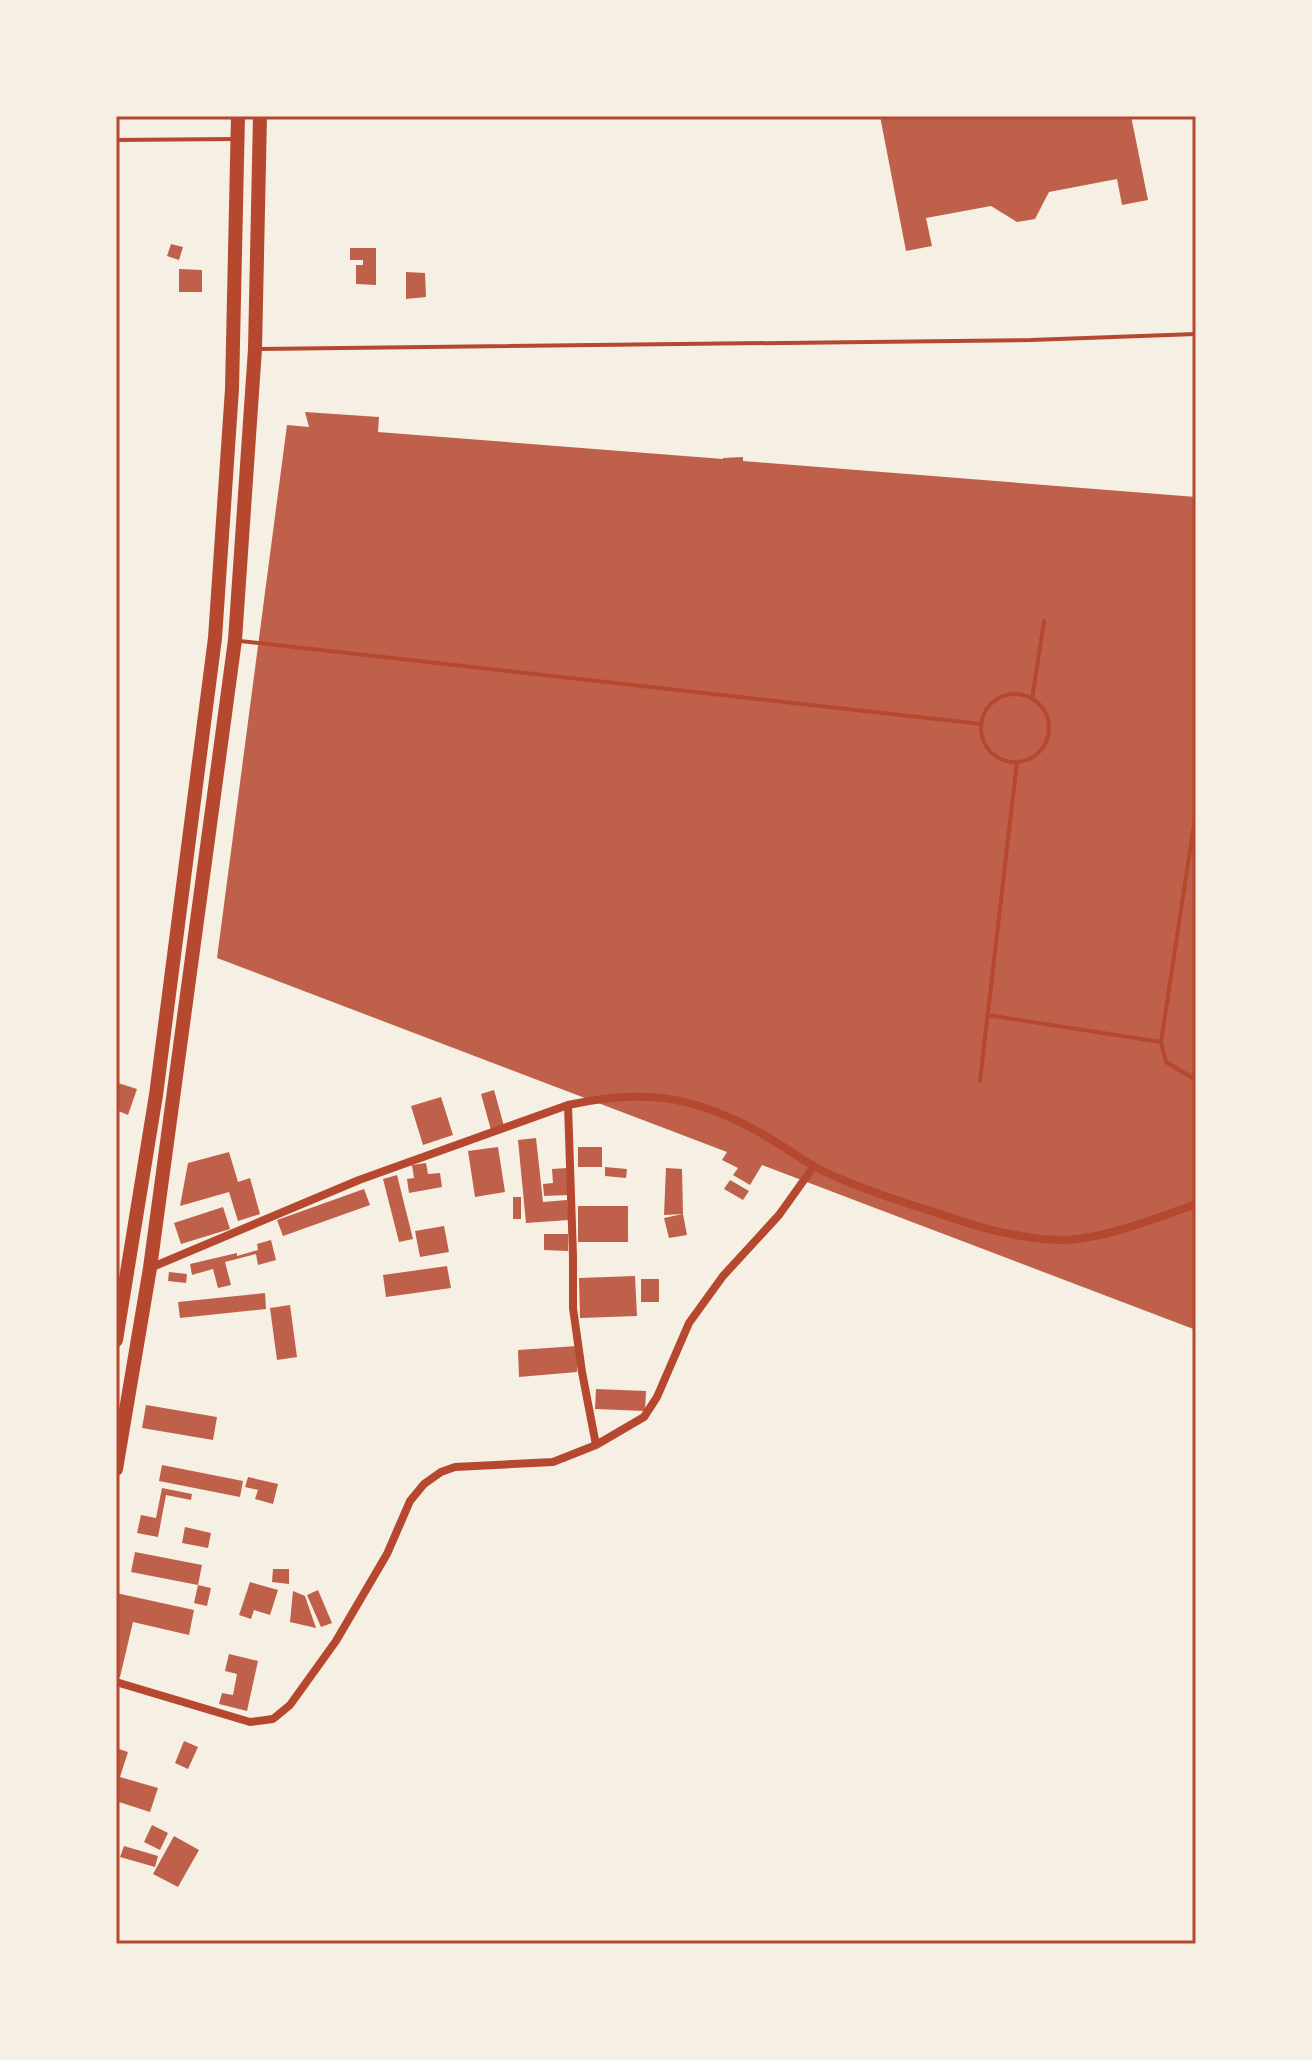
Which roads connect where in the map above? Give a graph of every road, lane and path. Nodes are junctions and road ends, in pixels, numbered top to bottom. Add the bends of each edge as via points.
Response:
1 (238, 116) edge
2 (260, 116) edge
3 (237, 139) junction
4 (116, 140) edge
5 (1196, 334) edge
6 (255, 349) junction
7 (1044, 621) dead end
8 (235, 640) junction
9 (1032, 699) junction
10 (981, 724) junction
11 (1017, 762) junction
12 (1196, 811) edge
13 (987, 1015) junction
14 (1161, 1042) junction
15 (1196, 1080) edge
16 (980, 1081) dead end
17 (568, 1105) junction
18 (814, 1166) junction
19 (1196, 1204) edge
20 (149, 1275) junction
21 (126, 1280) junction
22 (116, 1340) edge
23 (596, 1445) junction
24 (116, 1469) edge
25 (116, 1682) edge

1 - 3 main road
2 - 6 main road
3 - 4 lane
3 - 21 main road via 232,389 215,638 156,1095
5 - 6 lane
6 - 8 main road
7 - 9 lane
8 - 10 lane
8 - 20 main road
9 - 10 lane via 1001,697 991,703
9 - 11 lane via 1046,715 1048,736 1037,754
10 - 11 lane via 986,747 1005,761
11 - 13 lane
12 - 14 lane
13 - 14 lane
13 - 16 lane
14 - 15 lane via 1166,1062
17 - 18 street via 638,1095 673,1099 714,1110
17 - 20 street via 359,1180
17 - 23 street via 573,1308
18 - 19 street via 850,1184 1014,1236 1065,1241 1122,1230
18 - 23 street via 689,1323 644,1417
20 - 21 street
20 - 24 main road
21 - 22 main road
23 - 25 street via 553,1462 455,1467 424,1484 336,1641 290,1705 273,1719 250,1722

